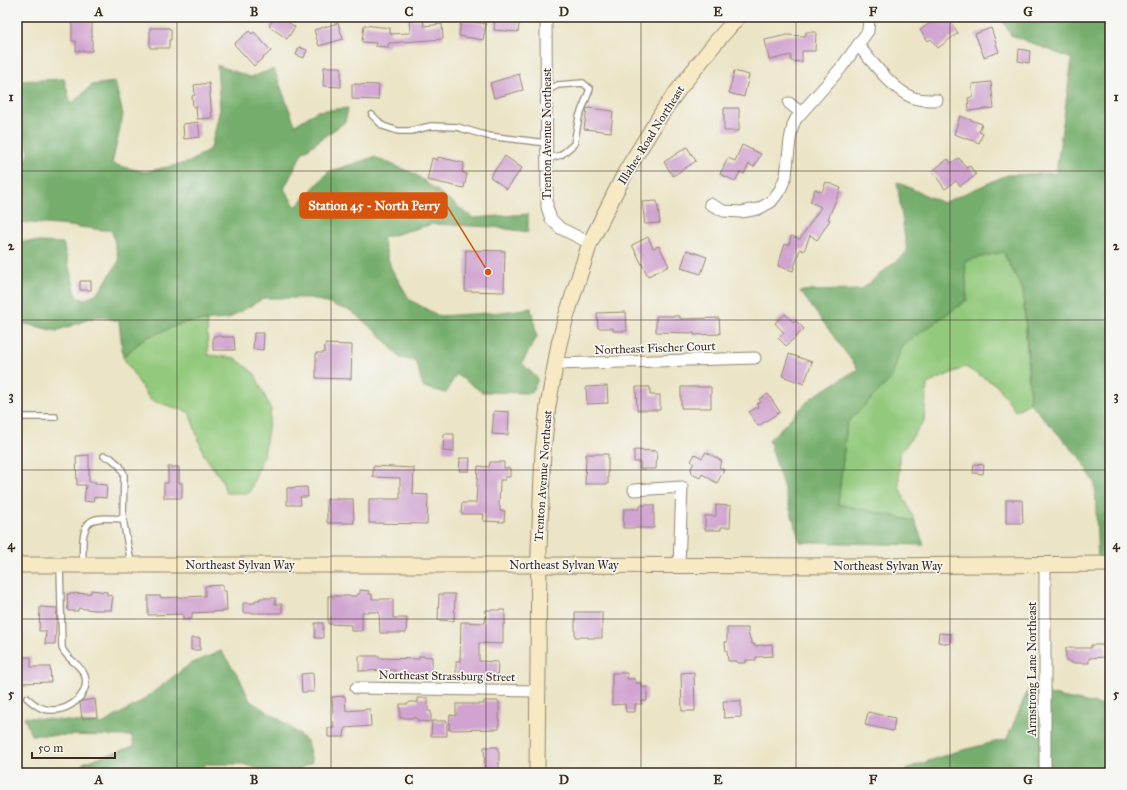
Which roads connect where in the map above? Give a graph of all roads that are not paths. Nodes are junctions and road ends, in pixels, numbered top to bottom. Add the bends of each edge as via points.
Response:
1 (546, 17) edge
2 (738, 17) edge
3 (869, 17) edge
4 (858, 45) junction
5 (546, 91) junction
6 (937, 100) dead end
7 (789, 103) dead end
8 (801, 113) junction
9 (372, 115) dead end
10 (547, 143) junction
11 (547, 159) junction
12 (710, 204) dead end
13 (590, 243) junction
14 (755, 358) dead end
15 (555, 364) junction
16 (17, 417) edge
17 (55, 417) dead end
18 (104, 456) dead end
19 (634, 490) dead end
20 (123, 519) junction
21 (1110, 564) edge
22 (17, 565) edge
23 (60, 565) junction
24 (83, 565) junction
25 (132, 565) junction
26 (539, 565) junction
27 (679, 565) junction
28 (1045, 566) junction
29 (356, 688) dead end
30 (538, 691) junction
31 (27, 698) dead end
32 (537, 773) edge
33 (1045, 773) edge

1 - 5 street, Trenton Avenue Northeast
2 - 13 main road, Illahee Road Northeast via 700,61 665,108 626,171
3 - 4 street via 868,31
4 - 6 street via 884,76 903,93 917,100
4 - 8 street
5 - 10 street, Trenton Avenue Northeast
5 - 11 lane via 558,85 583,83 590,89 579,117 574,144 561,155
7 - 8 street
8 - 12 street via 793,125 786,176 780,190 770,202 758,209 741,212 724,211
9 - 10 lane via 383,126 398,131 431,126 457,127 488,136
10 - 11 street, Trenton Avenue Northeast
11 - 13 street, Trenton Avenue Northeast via 547,207 551,219 560,228
13 - 15 main road, Trenton Avenue Northeast via 566,317
14 - 15 street, Northeast Fischer Court
15 - 26 main road, Trenton Avenue Northeast via 544,444
16 - 17 lane
18 - 20 lane via 116,462 124,474
19 - 27 street via 682,488
20 - 24 lane via 98,518 91,521 84,532
20 - 25 lane
21 - 28 main road, Northeast Sylvan Way
22 - 23 main road, Northeast Sylvan Way
23 - 24 main road, Northeast Sylvan Way
23 - 31 lane via 62,648 65,654 80,666 86,684 83,694 76,702 62,709 42,708
24 - 25 main road, Northeast Sylvan Way
25 - 26 main road, Northeast Sylvan Way
26 - 27 main road, Northeast Sylvan Way
26 - 30 main road, Trenton Avenue Northeast
27 - 28 main road, Northeast Sylvan Way
28 - 33 street, Armstrong Lane Northeast
29 - 30 street, Northeast Strassburg Street
30 - 32 main road, Trenton Avenue Northeast

